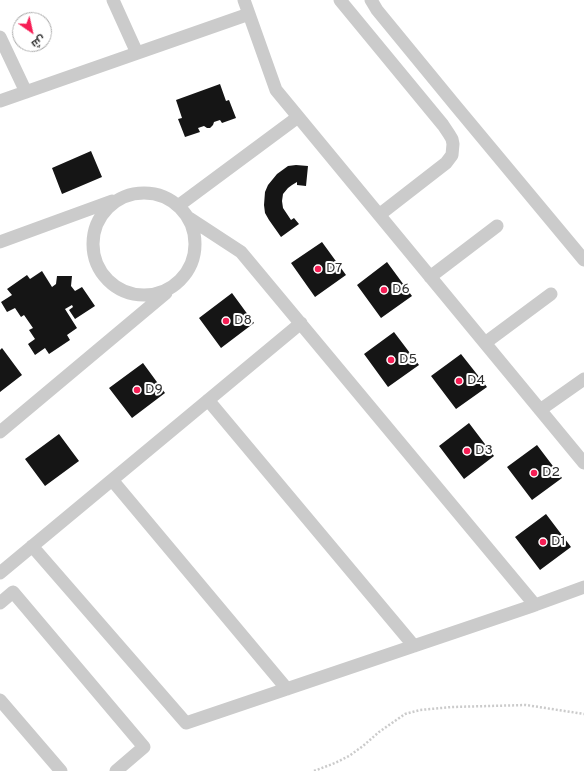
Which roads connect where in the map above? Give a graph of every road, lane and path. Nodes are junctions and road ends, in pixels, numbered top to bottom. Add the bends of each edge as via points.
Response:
1 (113, 0) edge
2 (244, 0) edge
3 (340, 0) edge
4 (371, 0) edge
5 (249, 14) junction
6 (0, 37) edge
7 (136, 53) junction
8 (26, 92) junction
9 (0, 101) edge
10 (298, 117) junction
11 (132, 194) junction
12 (178, 206) junction
13 (380, 215) junction
14 (189, 218) junction
15 (497, 226) dead end
16 (0, 242) edge
17 (584, 260) edge
18 (430, 277) junction
19 (180, 281) junction
20 (551, 294) dead end
21 (301, 323) junction
22 (485, 343) junction
23 (584, 378) edge
24 (208, 400) junction
25 (540, 410) junction
26 (0, 432) edge
27 (584, 463) edge
28 (112, 480) junction
29 (32, 546) junction
30 (0, 573) edge
31 (584, 587) edge
32 (0, 604) edge
33 (535, 605) junction
34 (414, 646) junction
35 (287, 689) junction
36 (0, 700) edge
37 (584, 714) edge
38 (61, 771) edge
39 (116, 771) edge
40 (314, 771) edge

1 - 7 street
2 - 5 street
3 - 13 street via 443,125 453,144 452,155 446,163
4 - 17 street
5 - 7 street
5 - 10 street via 276,90
6 - 8 street
7 - 8 street
8 - 9 street
10 - 12 street
10 - 13 street
11 - 12 street via 154,194 165,197
11 - 16 street
11 - 19 street via 117,200 104,211 96,225 92,242 94,260 102,276 115,288 131,295 149,296 166,291
12 - 14 street
13 - 18 street
14 - 19 street via 195,234 196,250 191,267
14 - 21 street via 241,252
15 - 18 street
18 - 22 street
19 - 26 street
20 - 22 street
21 - 24 street
21 - 33 street
22 - 25 street
23 - 25 street
24 - 28 street
24 - 34 street
25 - 27 street
28 - 29 street
28 - 35 street
29 - 30 street
29 - 35 street via 186,723
31 - 33 street
32 - 39 street via 13,592 144,747
33 - 34 street
34 - 35 street
36 - 38 street
37 - 40 path via 526,705 420,710 405,714 349,756

